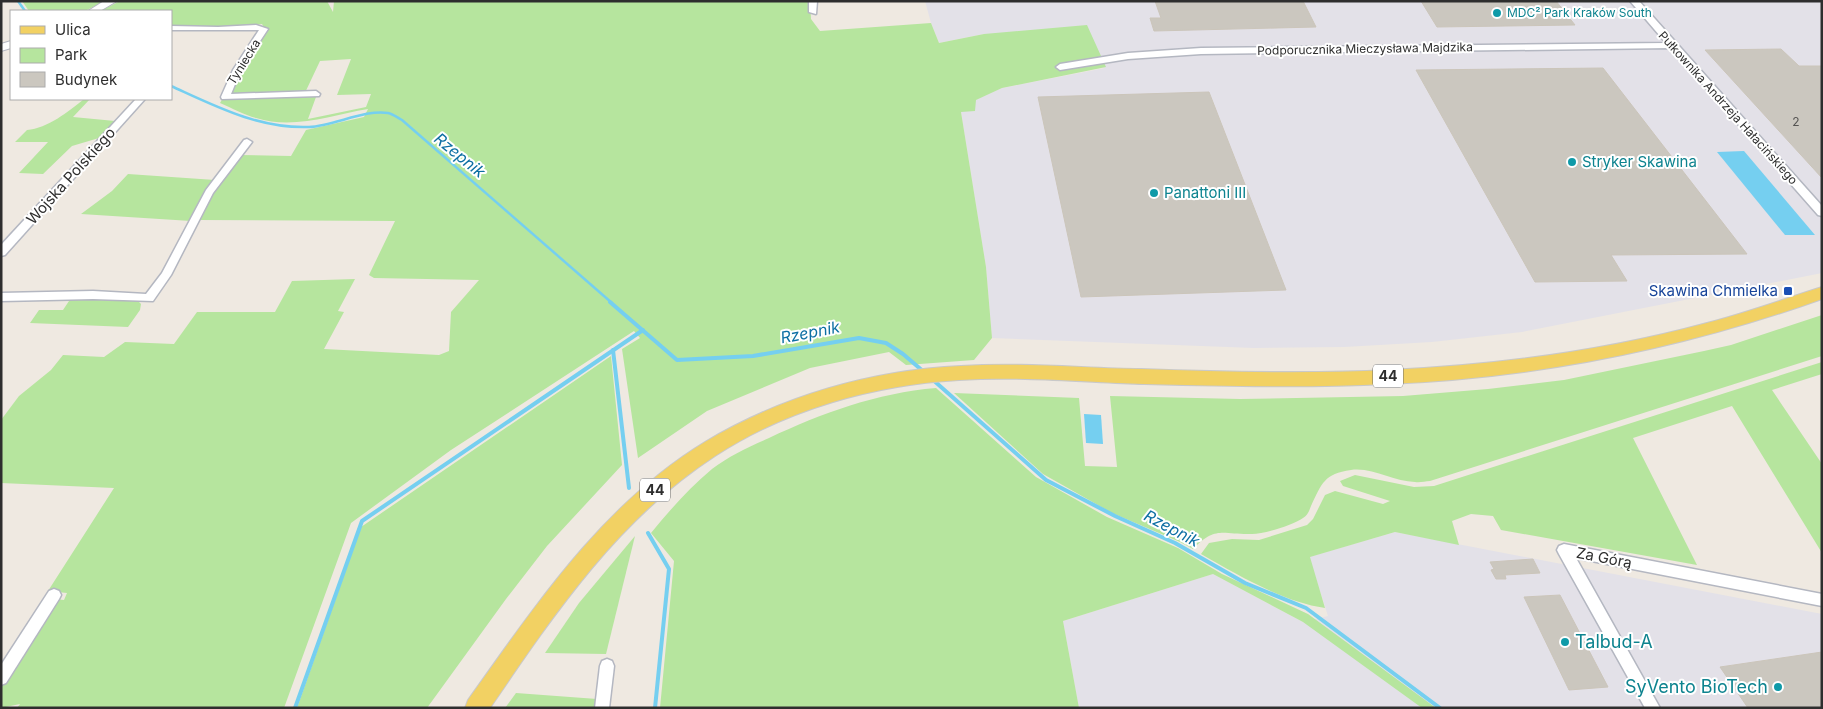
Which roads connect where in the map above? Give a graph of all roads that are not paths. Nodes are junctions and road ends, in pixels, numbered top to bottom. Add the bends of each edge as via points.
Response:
1 (112, 1) edge
2 (813, 1) edge
3 (1634, 1) edge
4 (95, 10) edge
5 (813, 12) dead end
6 (172, 28) edge
7 (1672, 45) junction
8 (1060, 67) dead end
9 (316, 94) dead end
10 (140, 100) edge
11 (246, 142) dead end
12 (1822, 213) edge
13 (1, 252) edge
14 (1822, 293) edge
15 (1, 297) edge
16 (54, 596) dead end
17 (1822, 600) edge
18 (607, 666) dead end
19 (1, 678) edge
20 (476, 708) edge
21 (602, 708) edge
22 (1653, 708) edge

1 - 4 street
2 - 5 street
3 - 7 street, Pułkownika Andrzeja Hałacińskiego
6 - 9 street, Tyniecka via 256,26 264,30 237,70 225,97
7 - 8 street, Podporucznika Mieczysława Majdzika via 1201,51 1128,56
7 - 12 street, Pułkownika Andrzeja Hałacińskiego
10 - 13 street, Wojska Polskiego
11 - 15 street via 209,192 166,275 149,298
14 - 20 main road, 44 via 1728,323 1653,342 1552,360 1436,373 1335,379 944,373 851,389 764,420 715,446 665,481 630,511 591,552
16 - 19 street
17 - 22 street, Za Górą via 1564,550
18 - 21 street

